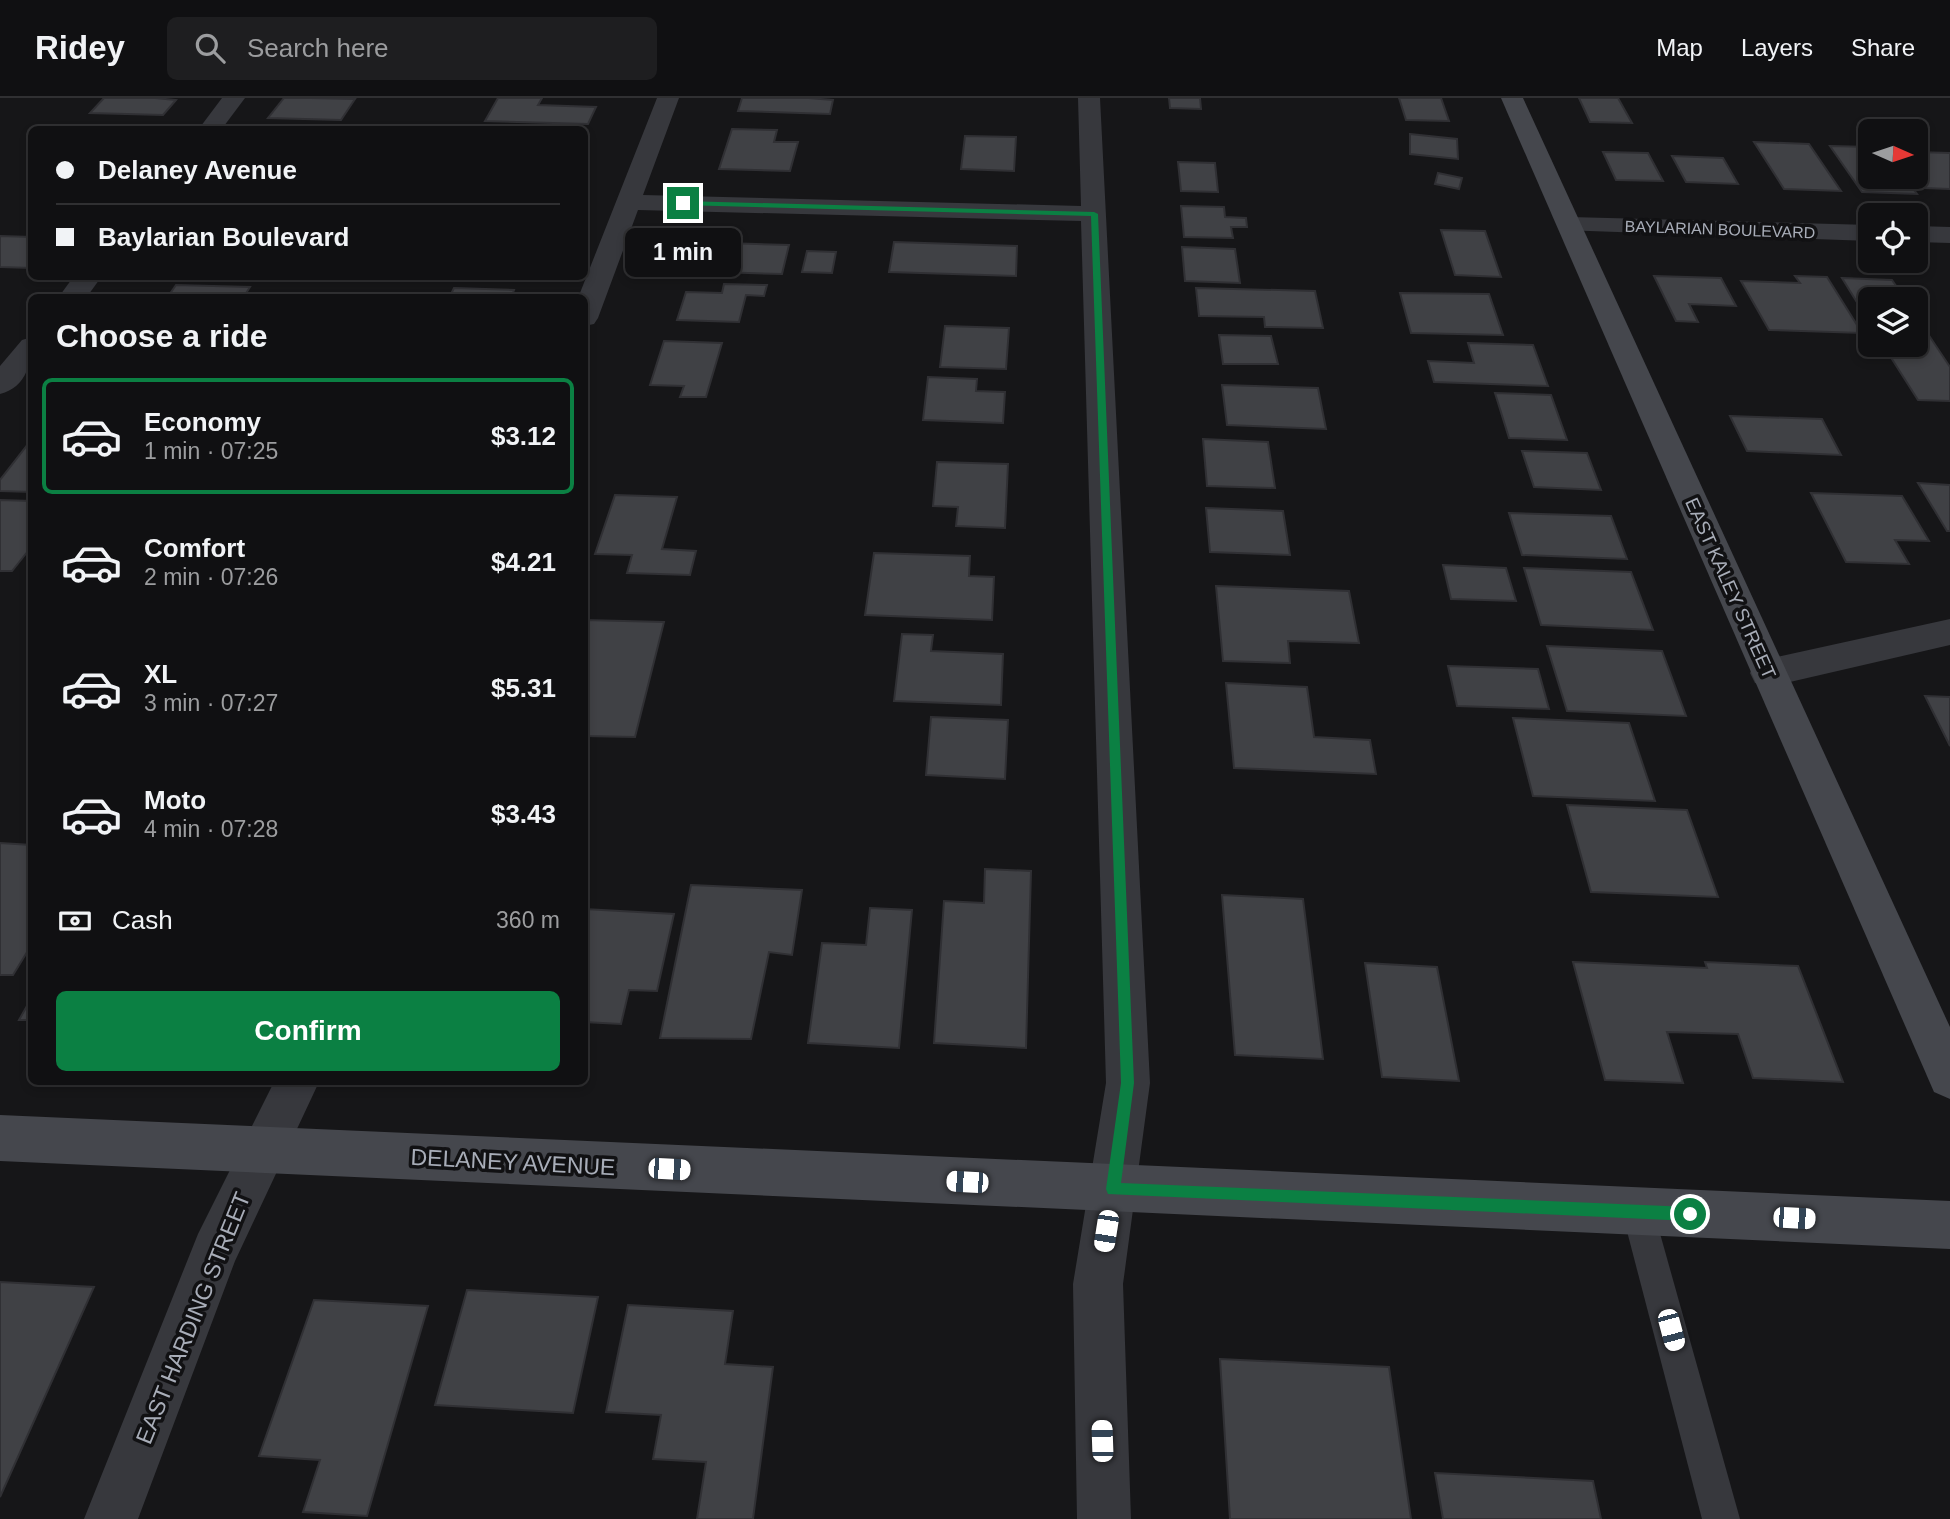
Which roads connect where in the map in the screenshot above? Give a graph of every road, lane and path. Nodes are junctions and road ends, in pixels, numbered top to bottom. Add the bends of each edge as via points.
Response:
1 (234, 98) edge
2 (668, 98) edge
3 (1089, 98) edge
4 (1512, 98) edge
5 (212, 126) edge
6 (628, 202) junction
7 (1094, 214) junction
8 (1570, 225) junction
9 (1858, 233) edge
10 (1928, 234) edge
11 (1950, 235) edge
12 (86, 280) edge
13 (74, 294) edge
14 (588, 307) edge
15 (28, 351) edge
16 (0, 385) edge
17 (1950, 632) edge
18 (1768, 673) junction
19 (1950, 1077) edge
20 (296, 1085) edge
21 (0, 1138) edge
22 (264, 1151) junction
23 (1113, 1189) junction
24 (1637, 1212) junction
25 (1950, 1225) edge
26 (111, 1519) edge
27 (1104, 1519) edge
28 (1721, 1519) edge

1 - 5 street
2 - 6 street
3 - 7 street
4 - 8 street, EAST KALEY STREET
6 - 7 street
6 - 14 street
7 - 23 street via 1128,1083
8 - 9 street, BAYLARIAN BOULEVARD
8 - 18 street, EAST KALEY STREET
10 - 11 street
12 - 13 street
15 - 16 street
17 - 18 street
18 - 19 street, EAST KALEY STREET
20 - 22 street, EAST HARDING STREET
21 - 22 street, DELANEY AVENUE
22 - 23 street, DELANEY AVENUE
22 - 26 street, EAST HARDING STREET via 215,1251
23 - 24 street, DELANEY AVENUE
23 - 27 street via 1098,1284
24 - 25 street, DELANEY AVENUE
24 - 28 lane

